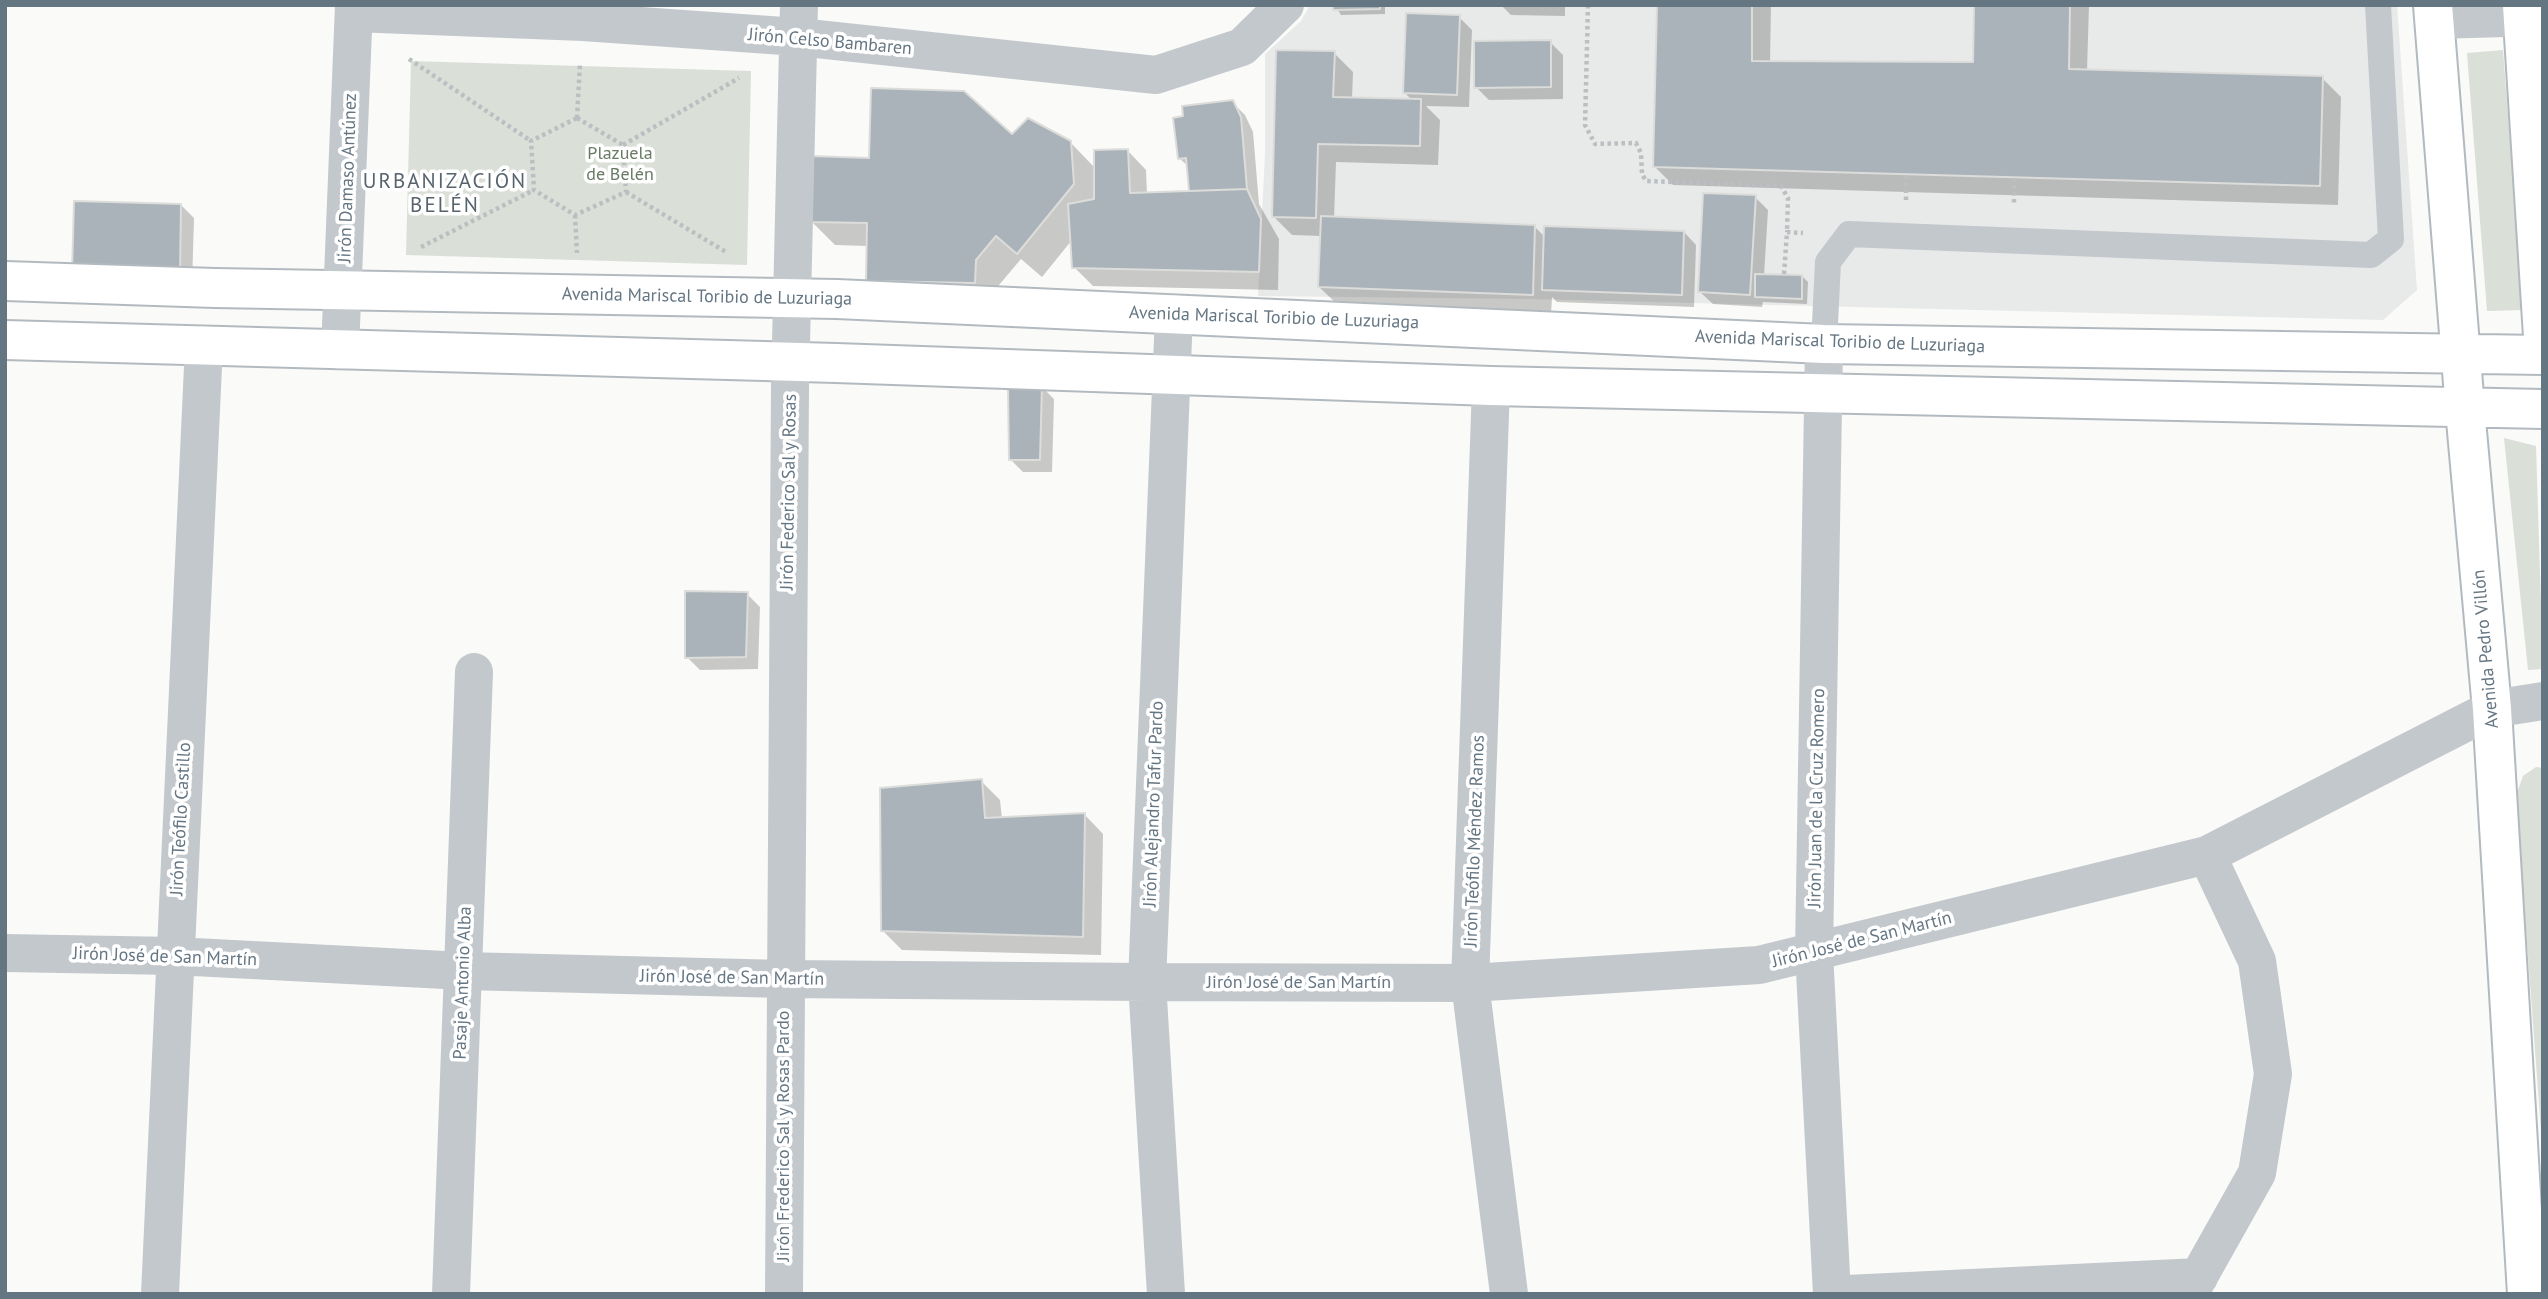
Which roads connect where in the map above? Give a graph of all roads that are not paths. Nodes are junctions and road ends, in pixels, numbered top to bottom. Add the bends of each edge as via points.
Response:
1 (1285, 5) edge
2 (2378, 5) edge
3 (354, 9) edge
4 (2434, 12) edge
5 (2529, 13) edge
6 (799, 21) edge
7 (5, 281) edge
8 (344, 290) junction
9 (793, 297) junction
10 (1174, 314) junction
11 (2543, 337) edge
12 (5, 340) edge
13 (1824, 344) junction
14 (204, 345) junction
15 (340, 350) junction
16 (2460, 354) junction
17 (2543, 355) edge
18 (791, 361) junction
19 (1172, 374) junction
20 (1491, 386) junction
21 (1823, 394) junction
22 (2543, 409) edge
23 (2465, 410) junction
24 (474, 672) dead end
25 (2543, 701) edge
26 (2493, 709) junction
27 (2207, 855) junction
28 (1814, 952) junction
29 (5, 953) edge
30 (175, 956) junction
31 (464, 971) junction
32 (784, 979) junction
33 (1147, 982) junction
34 (1470, 983) junction
35 (2194, 1285) edge
36 (160, 1294) edge
37 (450, 1294) edge
38 (783, 1294) edge
39 (1166, 1294) edge
40 (1509, 1294) edge
41 (1832, 1294) edge
42 (1847, 1294) edge
43 (2527, 1294) edge

1 - 6 street, Jirón Celso Bambaren via 1242,47 1156,75
2 - 13 lane via 2391,239 2371,255 1849,234 1828,262
3 - 6 street, Jirón Celso Bambaren via 583,22
3 - 8 street, Jirón Damaso Antúnez
4 - 5 street
4 - 16 main road, Avenida Pedro Villón
5 - 11 main road
6 - 9 street, Jirón Federico Sal y Rosas
7 - 8 main road, Avenida Mariscal Toribio de Luzuriaga
8 - 9 main road, Avenida Mariscal Toribio de Luzuriaga
8 - 15 street, Jirón Damaso Antúnez
9 - 10 main road, Avenida Mariscal Toribio de Luzuriaga
9 - 18 street, Jirón Federico Sal y Rosas
10 - 13 main road, Avenida Mariscal Toribio de Luzuriaga
10 - 19 street, Jirón Alejandro Tafur Pardo
12 - 14 main road
13 - 16 main road, Avenida Mariscal Toribio de Luzuriaga
13 - 21 street, Jirón Juan de la Cruz Romero
14 - 15 main road
14 - 30 street, Jirón Teófilo Castillo
15 - 18 main road
16 - 17 main road, Avenida Mariscal Toribio de Luzuriaga
16 - 23 main road, Avenida Pedro Villón
18 - 19 main road
18 - 32 street, Jirón Federico Sal y Rosas
19 - 20 main road
19 - 33 street, Jirón Alejandro Tafur Pardo
20 - 21 main road
20 - 34 street, Jirón Teófilo Méndez Ramos
21 - 23 main road
21 - 28 street, Jirón Juan de la Cruz Romero
22 - 23 main road
23 - 26 main road, Avenida Pedro Villón
24 - 31 street, Pasaje Antonio Alba
25 - 26 street, Jirón José de San Martín
26 - 27 street, Jirón José de San Martín
26 - 43 main road, Avenida Pedro Villón
27 - 28 street, Jirón José de San Martín
27 - 35 street via 2257,961 2273,1074 2257,1173
28 - 34 street, Jirón José de San Martín via 1759,965
28 - 41 street, Jirón Juan de la Cruz Romero
29 - 30 street, Jirón José de San Martín
30 - 31 street, Jirón José de San Martín
30 - 36 street, Jirón Teófilo Castillo
31 - 32 street, Jirón José de San Martín
31 - 37 street, Pasaje Antonio Alba
32 - 33 street, Jirón José de San Martín
32 - 38 street, Jirón Frederico Sal y Rosas Pardo
33 - 34 street, Jirón José de San Martín
33 - 39 street, Jirón Alejandro Tafur Pardo
34 - 40 street, Jirón Teófilo Méndez Ramos
35 - 42 street

